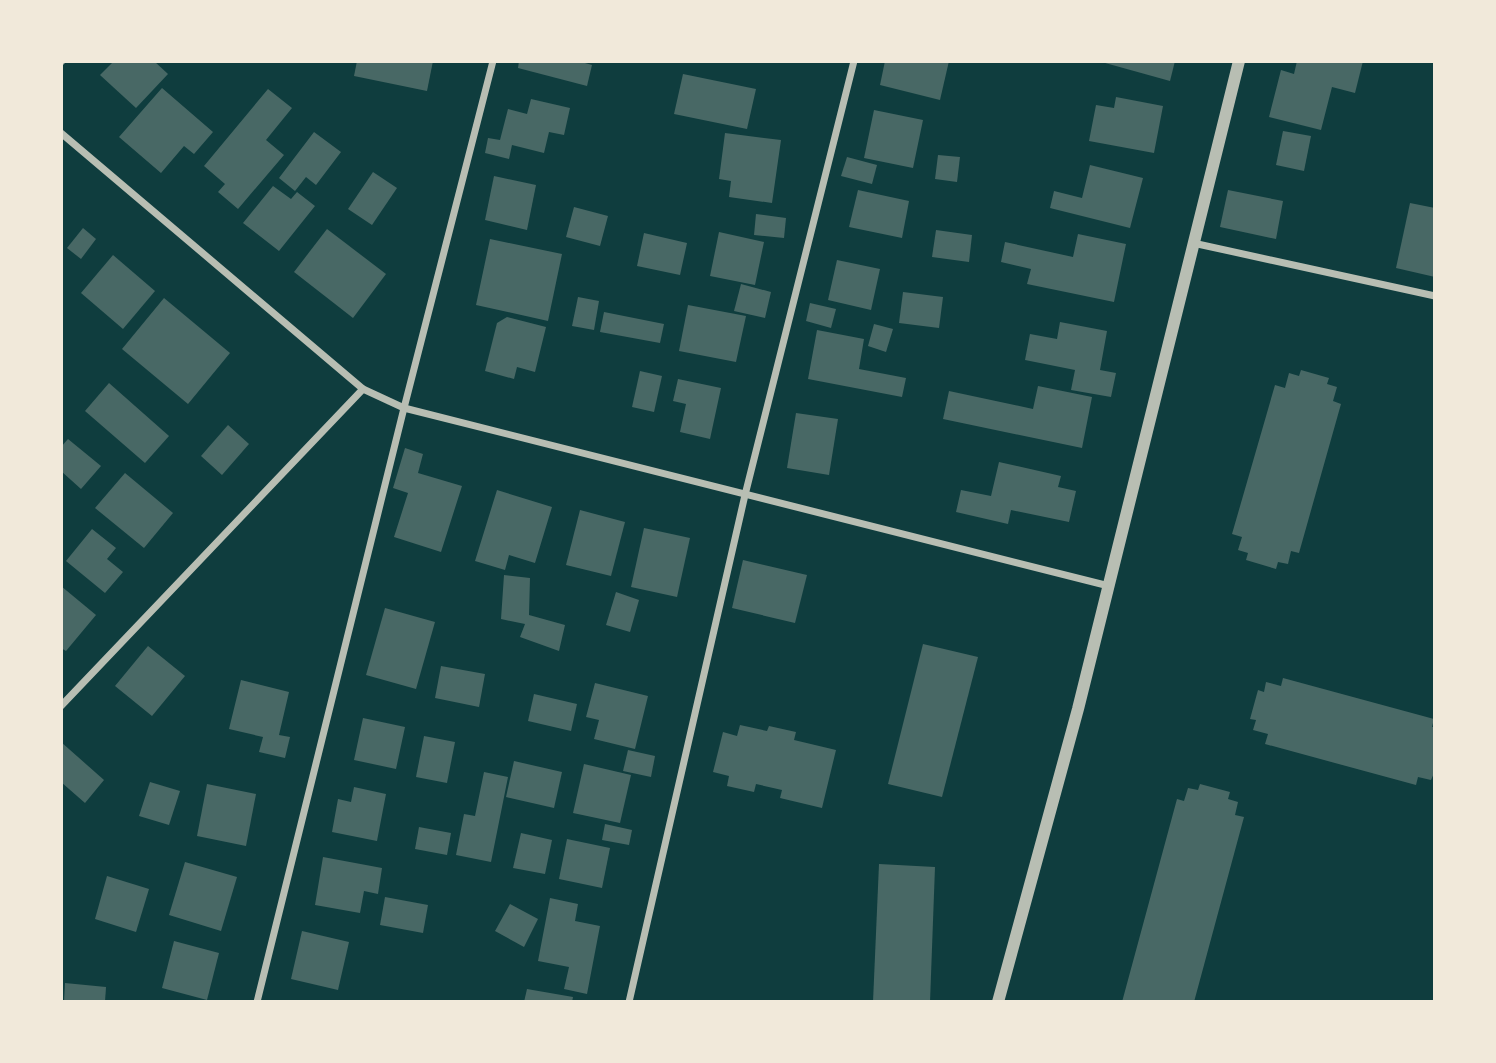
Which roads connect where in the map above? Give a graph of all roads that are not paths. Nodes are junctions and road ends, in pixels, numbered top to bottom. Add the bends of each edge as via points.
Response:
1 (493, 61) edge
2 (853, 61) edge
3 (1239, 61) edge
4 (61, 134) edge
5 (1193, 243) junction
6 (1435, 296) edge
7 (363, 389) junction
8 (404, 408) junction
9 (745, 495) junction
10 (1109, 586) junction
11 (61, 706) edge
12 (257, 1002) edge
13 (629, 1002) edge
14 (998, 1002) edge

1 - 8 street
2 - 9 street
3 - 5 street
4 - 7 street
5 - 6 street
5 - 10 street
7 - 8 street
7 - 11 street
8 - 9 street
8 - 12 street
9 - 10 street
9 - 13 street
10 - 14 street

